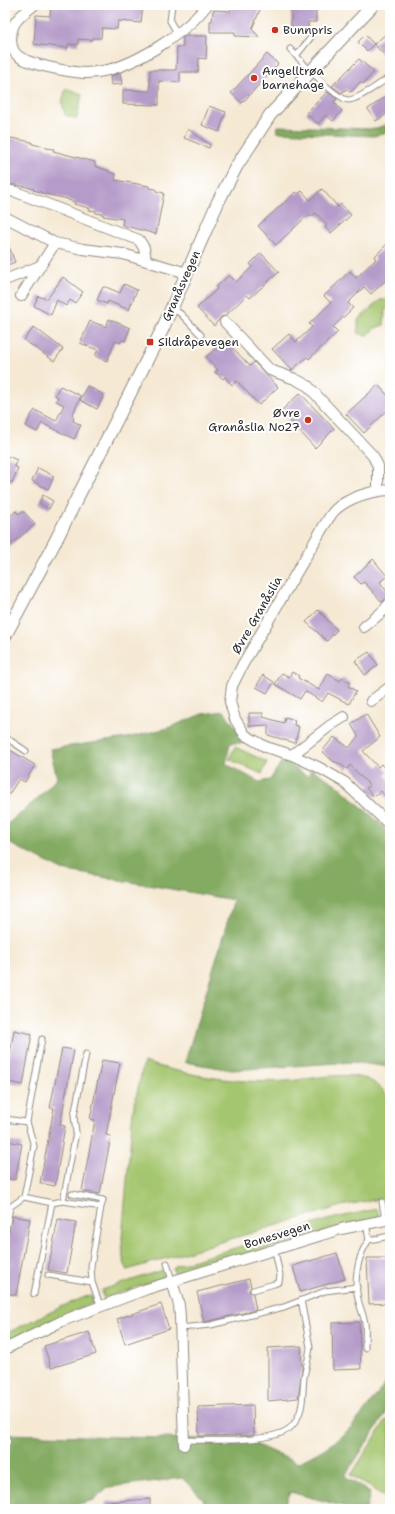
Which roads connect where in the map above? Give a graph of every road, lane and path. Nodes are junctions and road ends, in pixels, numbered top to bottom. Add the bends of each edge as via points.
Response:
1 (34, 5) edge
2 (172, 5) edge
3 (207, 5) edge
4 (373, 5) edge
5 (177, 33) junction
6 (312, 36) dead end
7 (290, 49) dead end
8 (296, 56) junction
9 (311, 71) junction
10 (390, 77) edge
11 (5, 190) edge
12 (5, 217) edge
13 (55, 243) junction
14 (146, 260) junction
15 (40, 266) junction
16 (187, 273) junction
17 (5, 280) edge
18 (21, 296) dead end
19 (172, 308) junction
20 (225, 322) dead end
21 (201, 335) dead end
22 (378, 490) junction
23 (390, 490) edge
24 (390, 603) edge
25 (364, 627) dead end
26 (5, 636) edge
27 (390, 686) edge
28 (371, 701) dead end
29 (344, 717) dead end
30 (5, 737) edge
31 (26, 751) dead end
32 (292, 754) junction
33 (390, 825) edge
34 (42, 1039) dead end
35 (86, 1054) dead end
36 (5, 1119) edge
37 (27, 1122) junction
38 (72, 1194) dead end
39 (24, 1197) junction
40 (63, 1201) junction
41 (382, 1202) dead end
42 (52, 1203) junction
43 (101, 1207) junction
44 (388, 1220) edge
45 (366, 1224) junction
46 (5, 1235) edge
47 (390, 1236) edge
48 (369, 1240) junction
49 (276, 1256) dead end
50 (167, 1263) dead end
51 (48, 1275) dead end
52 (172, 1281) junction
53 (92, 1282) junction
54 (357, 1287) junction
55 (253, 1290) dead end
56 (34, 1294) dead end
57 (301, 1300) junction
58 (100, 1305) junction
59 (180, 1328) junction
60 (365, 1348) dead end
61 (5, 1349) edge
62 (184, 1443) joint

1 - 5 street via 13,26 10,41 17,55 53,68 85,73 104,71 153,51
2 - 5 lane via 170,21
3 - 5 street
4 - 9 street, Granåsvegen
6 - 8 lane
7 - 8 lane
8 - 9 lane
9 - 10 lane via 341,98 347,100 356,98
9 - 16 street, Granåsvegen via 270,115 245,151 221,196
11 - 14 street via 139,240 144,248
12 - 13 street
13 - 14 street
13 - 15 street
14 - 16 street
15 - 17 street
15 - 18 street
16 - 19 street, Granåsvegen
19 - 21 lane
19 - 26 street, Granåsvegen
20 - 22 street via 270,370 308,386 373,456 378,466
22 - 23 street, Øvre Granåslia
22 - 32 street, Øvre Granåslia via 349,501 334,511 232,686 232,710 245,735 266,747
24 - 25 street
27 - 28 street
29 - 32 street
30 - 31 lane
32 - 33 street, Øvre Granåslia via 344,782
34 - 37 lane
35 - 40 lane via 74,1116 76,1132
36 - 37 lane
37 - 39 lane via 34,1146
38 - 43 lane via 103,1200
39 - 42 lane
39 - 46 lane via 10,1207
40 - 42 lane
40 - 43 lane
41 - 44 lane
42 - 56 lane
43 - 53 lane via 91,1266
44 - 45 street, Bonesvegen
45 - 48 lane
45 - 52 street, Bonesvegen via 341,1229
47 - 48 lane
48 - 54 lane via 361,1255
49 - 55 lane via 279,1282
50 - 52 lane
51 - 53 lane
52 - 58 street, Bonesvegen
52 - 59 street via 179,1305
53 - 58 lane
54 - 57 lane via 325,1291
54 - 60 lane via 358,1302 365,1325
57 - 59 lane via 269,1311 211,1325
57 - 62 lane via 310,1347 304,1394 292,1426 272,1436
58 - 61 street, Bonesvegen
59 - 62 street

